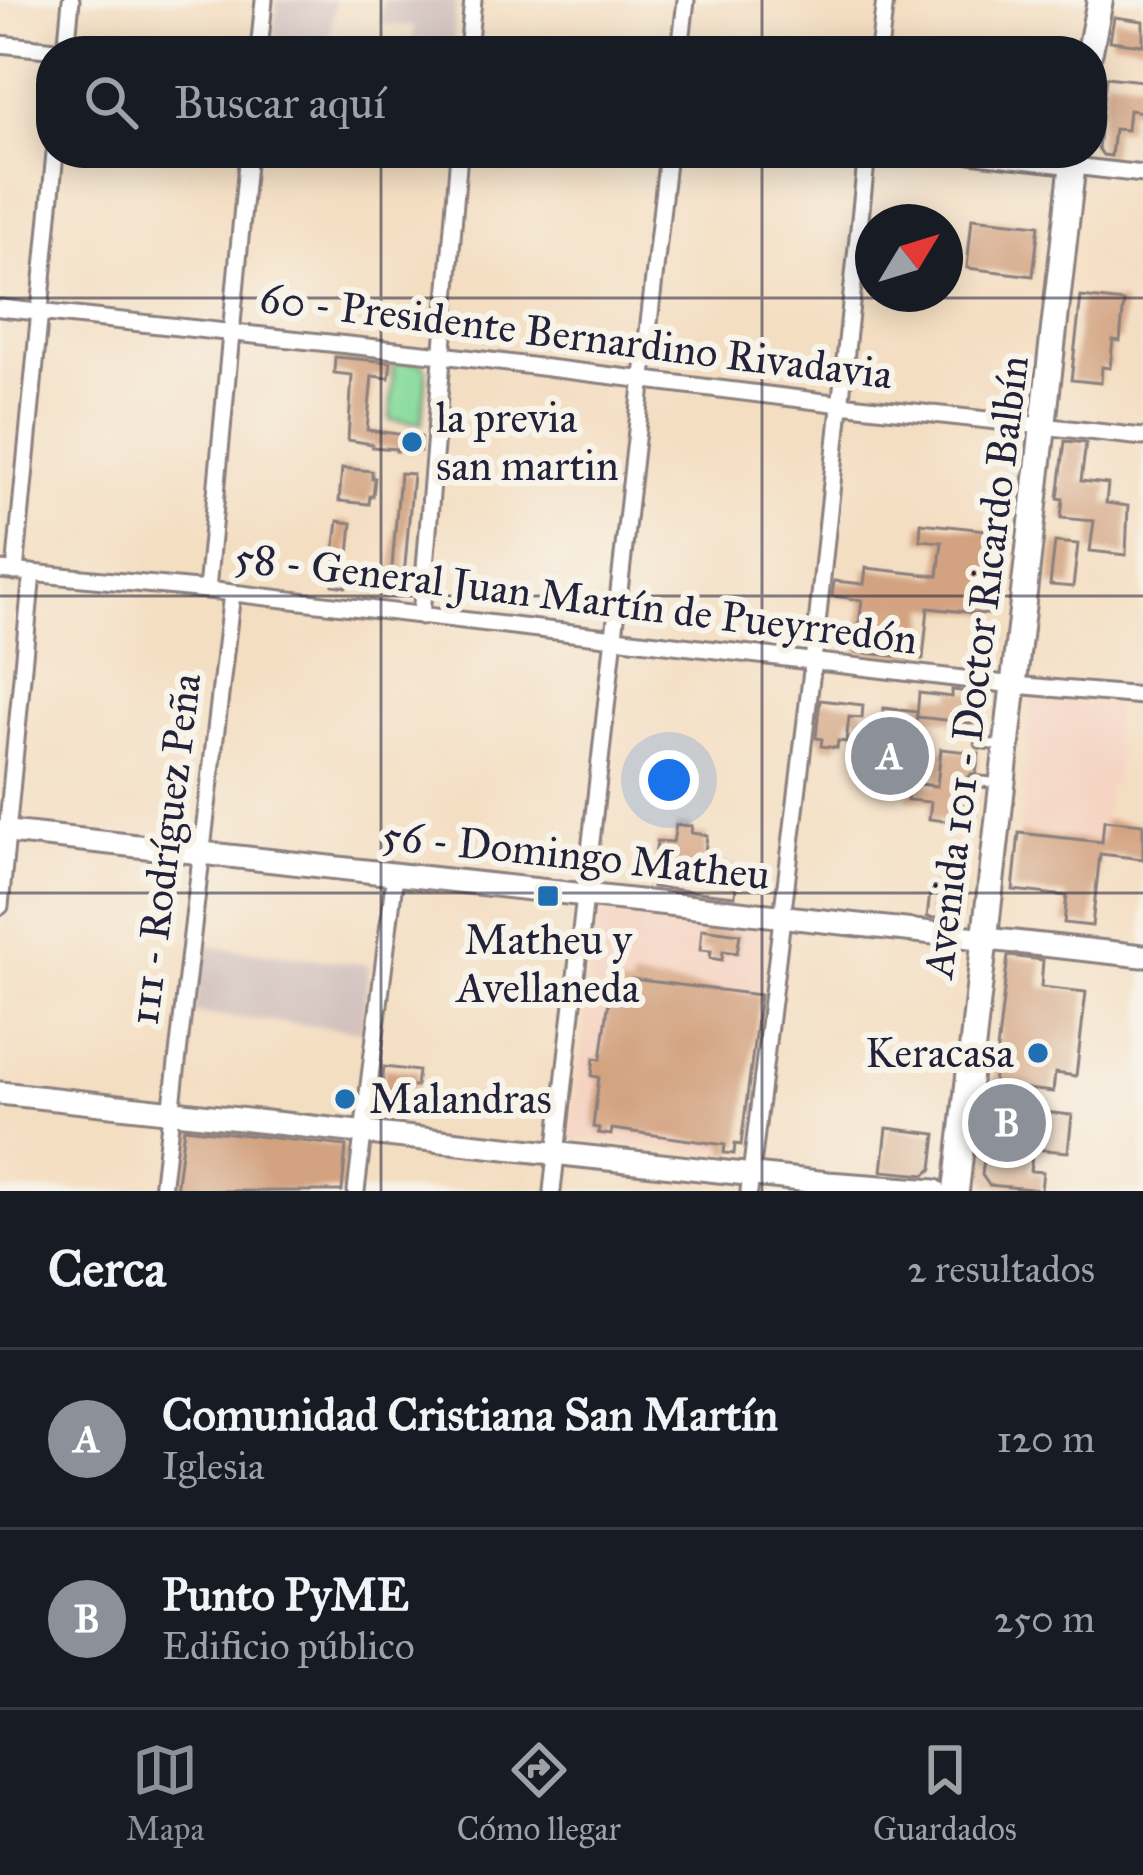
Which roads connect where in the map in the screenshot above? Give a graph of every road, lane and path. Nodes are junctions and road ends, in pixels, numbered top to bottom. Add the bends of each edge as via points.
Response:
1 (71, 0) edge
2 (264, 0) edge
3 (473, 0) edge
4 (686, 0) edge
5 (885, 0) edge
6 (1086, 0) edge
7 (1100, 0) edge
8 (67, 36) edge
9 (260, 36) edge
10 (469, 36) edge
11 (682, 36) edge
12 (881, 36) edge
13 (1087, 36) edge
14 (1091, 36) edge
15 (0, 44) edge
16 (36, 48) edge
17 (1107, 167) edge
18 (53, 168) edge
19 (246, 168) edge
20 (458, 168) edge
21 (666, 168) edge
22 (865, 168) edge
23 (1072, 168) edge
24 (1143, 174) edge
25 (0, 308) edge
26 (38, 313) junction
27 (230, 332) junction
28 (442, 356) junction
29 (645, 380) junction
30 (841, 404) junction
31 (1043, 427) junction
32 (1143, 437) edge
33 (16, 572) edge
34 (207, 590) junction
35 (232, 593) junction
36 (421, 616) junction
37 (615, 638) junction
38 (813, 662) junction
39 (930, 676) junction
40 (1013, 685) junction
41 (928, 694) dead end
42 (1143, 696) edge
43 (980, 743) dead end
44 (1006, 746) junction
45 (975, 782) dead end
46 (1002, 783) junction
47 (4, 832) edge
48 (202, 853) junction
49 (395, 874) junction
50 (585, 895) junction
51 (0, 906) edge
52 (782, 917) junction
53 (984, 938) junction
54 (1143, 956) edge
55 (0, 1093) edge
56 (170, 1112) junction
57 (362, 1134) junction
58 (557, 1152) junction
59 (750, 1183) edge
60 (827, 1187) edge
61 (162, 1191) edge
62 (356, 1191) edge
63 (552, 1191) edge
64 (935, 1191) edge
65 (956, 1191) edge

1 - 8 street
2 - 9 street
3 - 10 street
4 - 11 street
5 - 12 street
6 - 13 main road
7 - 14 main road
15 - 16 street
17 - 24 street
18 - 26 street
19 - 27 street
20 - 28 street
21 - 29 street
22 - 30 street
23 - 31 main road, Avenida 101 - Doctor Ricardo Balbín
25 - 26 street, 60 - Presidente Bernardino Rivadavia
26 - 27 street, 60 - Presidente Bernardino Rivadavia
26 - 33 street
27 - 28 street, 60 - Presidente Bernardino Rivadavia
27 - 34 street
28 - 29 street, 60 - Presidente Bernardino Rivadavia
28 - 36 street
29 - 30 street, 60 - Presidente Bernardino Rivadavia
29 - 37 street
30 - 31 street, 60 - Presidente Bernardino Rivadavia
30 - 38 street
31 - 32 street, 60 - Presidente Bernardino Rivadavia
31 - 40 main road, Avenida 101 - Doctor Ricardo Balbín
33 - 34 street, 58 - General Juan Martín de Pueyrredón
33 - 47 street
34 - 35 street, 58 - General Juan Martín de Pueyrredón
35 - 36 street, 58 - General Juan Martín de Pueyrredón
35 - 48 street, 111 - Rodríguez Peña
36 - 37 street, 58 - General Juan Martín de Pueyrredón
37 - 38 street, 58 - General Juan Martín de Pueyrredón
37 - 50 street
38 - 39 street, 58 - General Juan Martín de Pueyrredón
38 - 52 street
39 - 40 street, 58 - General Juan Martín de Pueyrredón
39 - 41 lane
40 - 42 street, 58 - General Juan Martín de Pueyrredón
40 - 44 main road, Avenida 101 - Doctor Ricardo Balbín
43 - 44 lane
44 - 46 main road, Avenida 101 - Doctor Ricardo Balbín
45 - 46 lane
46 - 53 main road, Avenida 101 - Doctor Ricardo Balbín
47 - 48 street, 56 - Domingo Matheu
47 - 51 street
48 - 49 street, 56 - Domingo Matheu
48 - 56 street, 111 - Rodríguez Peña
49 - 50 street, 56 - Domingo Matheu
49 - 57 street
50 - 52 street, 56 - Domingo Matheu
50 - 58 street
52 - 53 street, 56 - Domingo Matheu
52 - 59 street
53 - 54 street, 56 - Domingo Matheu
53 - 65 main road, Avenida 101 - Doctor Ricardo Balbín
55 - 56 street
56 - 57 street
56 - 61 street, 111 - Rodríguez Peña
57 - 58 street
57 - 62 street
58 - 59 street
58 - 63 street
59 - 60 street
60 - 64 street

